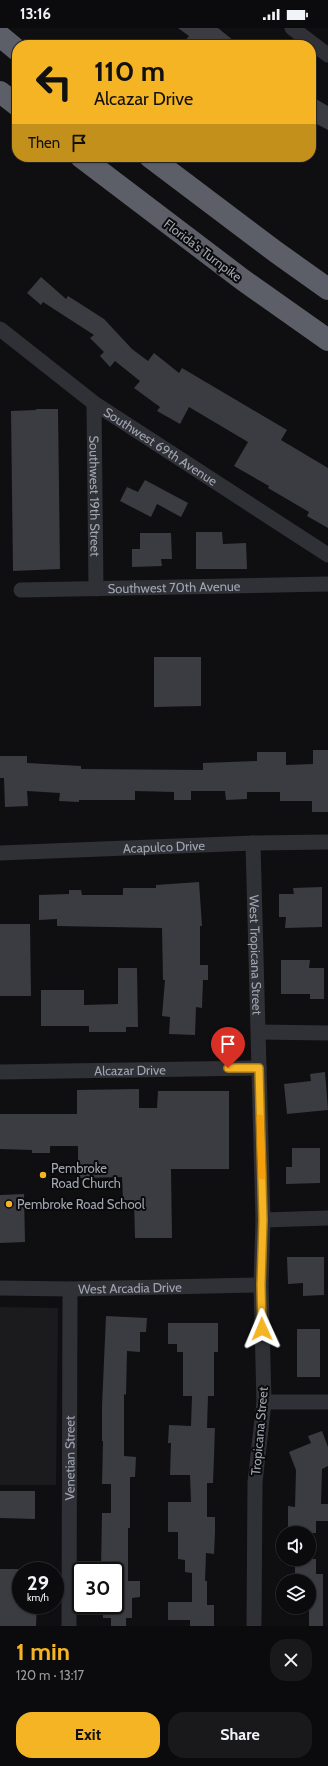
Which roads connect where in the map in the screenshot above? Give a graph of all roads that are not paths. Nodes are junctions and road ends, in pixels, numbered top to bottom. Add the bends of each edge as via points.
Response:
1 (292, 28) edge
2 (0, 36) edge
3 (308, 40) edge
4 (12, 46) edge
5 (316, 46) edge
6 (328, 55) edge
7 (0, 92) edge
8 (12, 101) edge
9 (88, 162) edge
10 (157, 162) edge
11 (328, 289) edge
12 (0, 329) edge
13 (328, 340) edge
14 (94, 403) junction
15 (328, 555) edge
16 (328, 584) edge
17 (96, 589) junction
18 (21, 590) dead end
19 (328, 842) edge
20 (253, 843) junction
21 (0, 853) edge
22 (258, 1032) junction
23 (328, 1033) edge
24 (259, 1068) junction
25 (0, 1072) edge
26 (328, 1218) edge
27 (263, 1220) junction
28 (261, 1285) junction
29 (0, 1288) edge
30 (70, 1289) junction
31 (264, 1402) junction
32 (328, 1402) edge
33 (69, 1626) edge
34 (254, 1626) edge

1 - 3 street
2 - 4 highway
5 - 6 street
7 - 8 highway
9 - 13 highway, Florida's Turnpike via 243,280
10 - 11 highway
12 - 14 street, Southwest 69th Avenue
14 - 15 street, Southwest 69th Avenue
14 - 17 street, Southwest 19th Street
16 - 17 street, Southwest 70th Avenue
17 - 18 street, Southwest 70th Avenue
19 - 20 street, Acapulco Drive
20 - 21 street, Acapulco Drive
20 - 22 street, West Tropicana Street
22 - 23 street
22 - 24 street, West Tropicana Street
24 - 25 street, Alcazar Drive
24 - 27 street, Tropicana Street
26 - 27 street
27 - 28 street, Tropicana Street
28 - 30 street, West Arcadia Drive
28 - 31 street, Tropicana Street
29 - 30 street, West Arcadia Drive
30 - 33 street, Venetian Street
31 - 32 street
31 - 34 street, Tropicana Street via 255,1482

